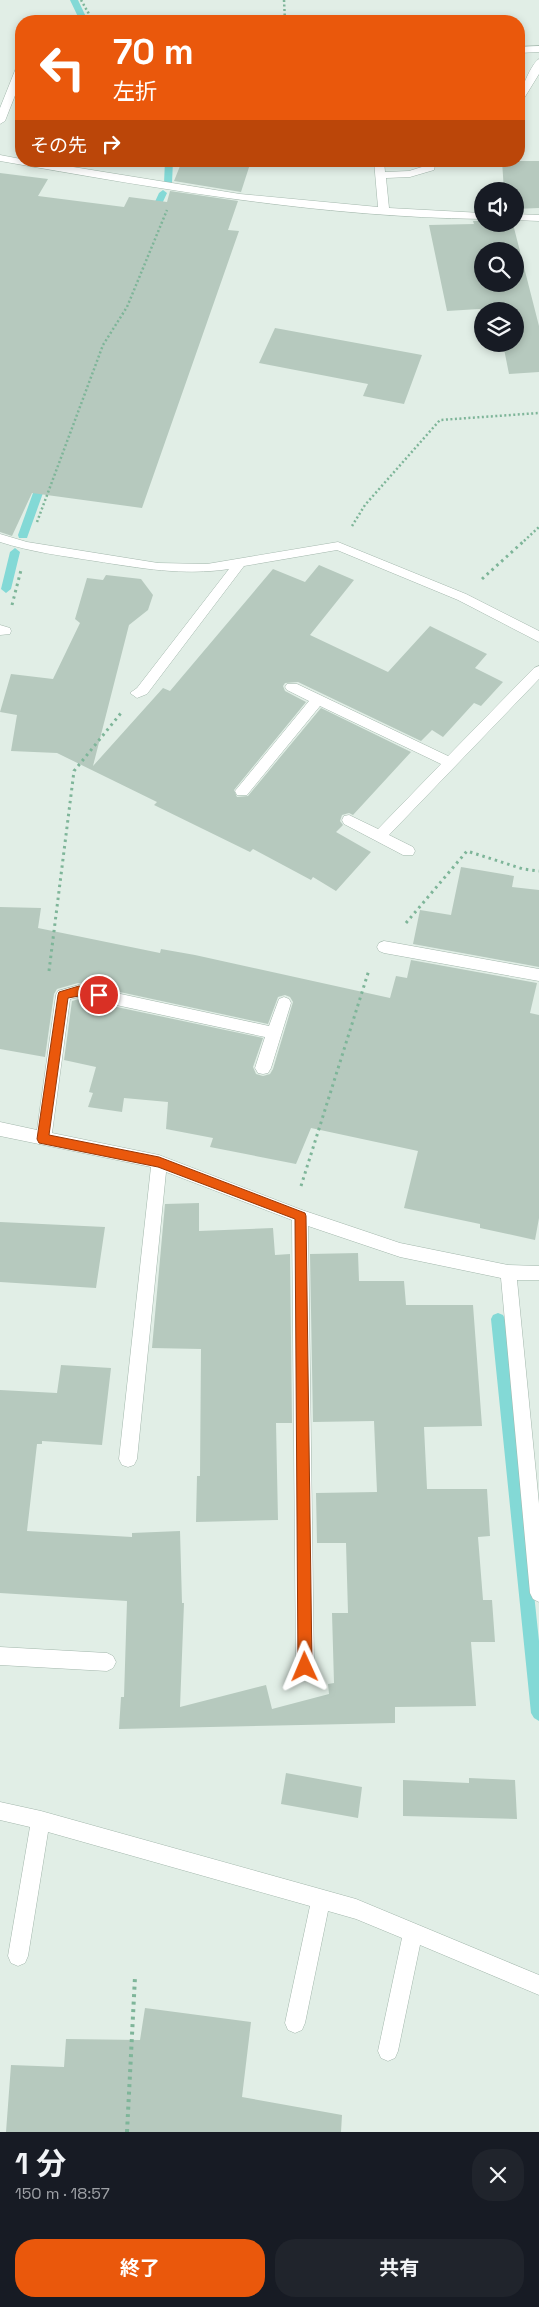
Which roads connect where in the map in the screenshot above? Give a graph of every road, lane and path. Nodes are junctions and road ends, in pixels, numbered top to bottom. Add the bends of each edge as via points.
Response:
1 (81, 0) edge
2 (284, 0) edge
3 (90, 15) edge
4 (285, 15) edge
5 (539, 49) edge
6 (525, 50) edge
7 (539, 62) edge
8 (15, 80) edge
9 (525, 89) edge
10 (4, 102) edge
11 (0, 121) edge
12 (0, 158) edge
13 (15, 161) edge
14 (51, 167) edge
15 (379, 167) edge
16 (430, 167) edge
17 (380, 175) junction
18 (175, 189) junction
19 (384, 211) junction
20 (474, 216) edge
21 (524, 217) edge
22 (539, 218) edge
23 (539, 413) edge
24 (539, 527) edge
25 (0, 538) edge
26 (27, 546) junction
27 (338, 546) junction
28 (240, 563) junction
29 (462, 597) junction
30 (3, 630) edge
31 (539, 636) edge
32 (539, 671) edge
33 (292, 687) dead end
34 (136, 693) joint
35 (318, 699) junction
36 (451, 763) junction
37 (242, 792) dead end
38 (349, 820) dead end
39 (379, 836) junction
40 (408, 851) dead end
41 (539, 871) edge
42 (384, 948) junction
43 (539, 975) edge
44 (48, 978) dead end
45 (284, 1003) dead end
46 (274, 1033) junction
47 (263, 1068) dead end
48 (0, 1129) edge
49 (43, 1139) junction
50 (159, 1162) junction
51 (297, 1215) junction
52 (508, 1272) junction
53 (539, 1273) edge
54 (128, 1459) dead end
55 (539, 1593) edge
56 (0, 1656) edge
57 (107, 1662) dead end
58 (305, 1667) dead end
59 (0, 1811) edge
60 (40, 1820) junction
61 (321, 1898) junction
62 (413, 1932) junction
63 (18, 1956) dead end
64 (135, 1977) dead end
65 (539, 1984) edge
66 (295, 2023) dead end
67 (388, 2051) dead end
68 (127, 2132) edge

1 - 3 path
2 - 4 path
5 - 6 street
7 - 9 street
8 - 10 street
10 - 11 street
12 - 13 street
14 - 18 street
15 - 17 street
16 - 17 street via 410,174
17 - 19 street
18 - 19 street
18 - 26 path via 127,306 103,345
19 - 20 street
21 - 22 street
23 - 27 path via 440,420 365,505
24 - 29 path
25 - 26 street
26 - 28 street via 158,567 207,568
26 - 30 path
27 - 28 street
27 - 29 street
28 - 34 street via 142,691
29 - 31 street
32 - 36 street
33 - 35 street
34 - 44 path via 74,771
35 - 36 street
35 - 37 street
36 - 39 street
38 - 39 street
39 - 40 street
41 - 42 path via 467,851
42 - 43 street
42 - 51 path via 372,959
45 - 46 street
46 - 47 street
46 - 49 street via 79,991 63,995
48 - 49 street
49 - 50 street
50 - 51 street
50 - 54 street
51 - 52 street via 400,1250
51 - 58 street
52 - 53 street
52 - 55 street
56 - 57 street
59 - 60 street
60 - 61 street
60 - 63 street
61 - 62 street via 356,1908
61 - 66 street
62 - 65 street
62 - 67 street
64 - 68 path

